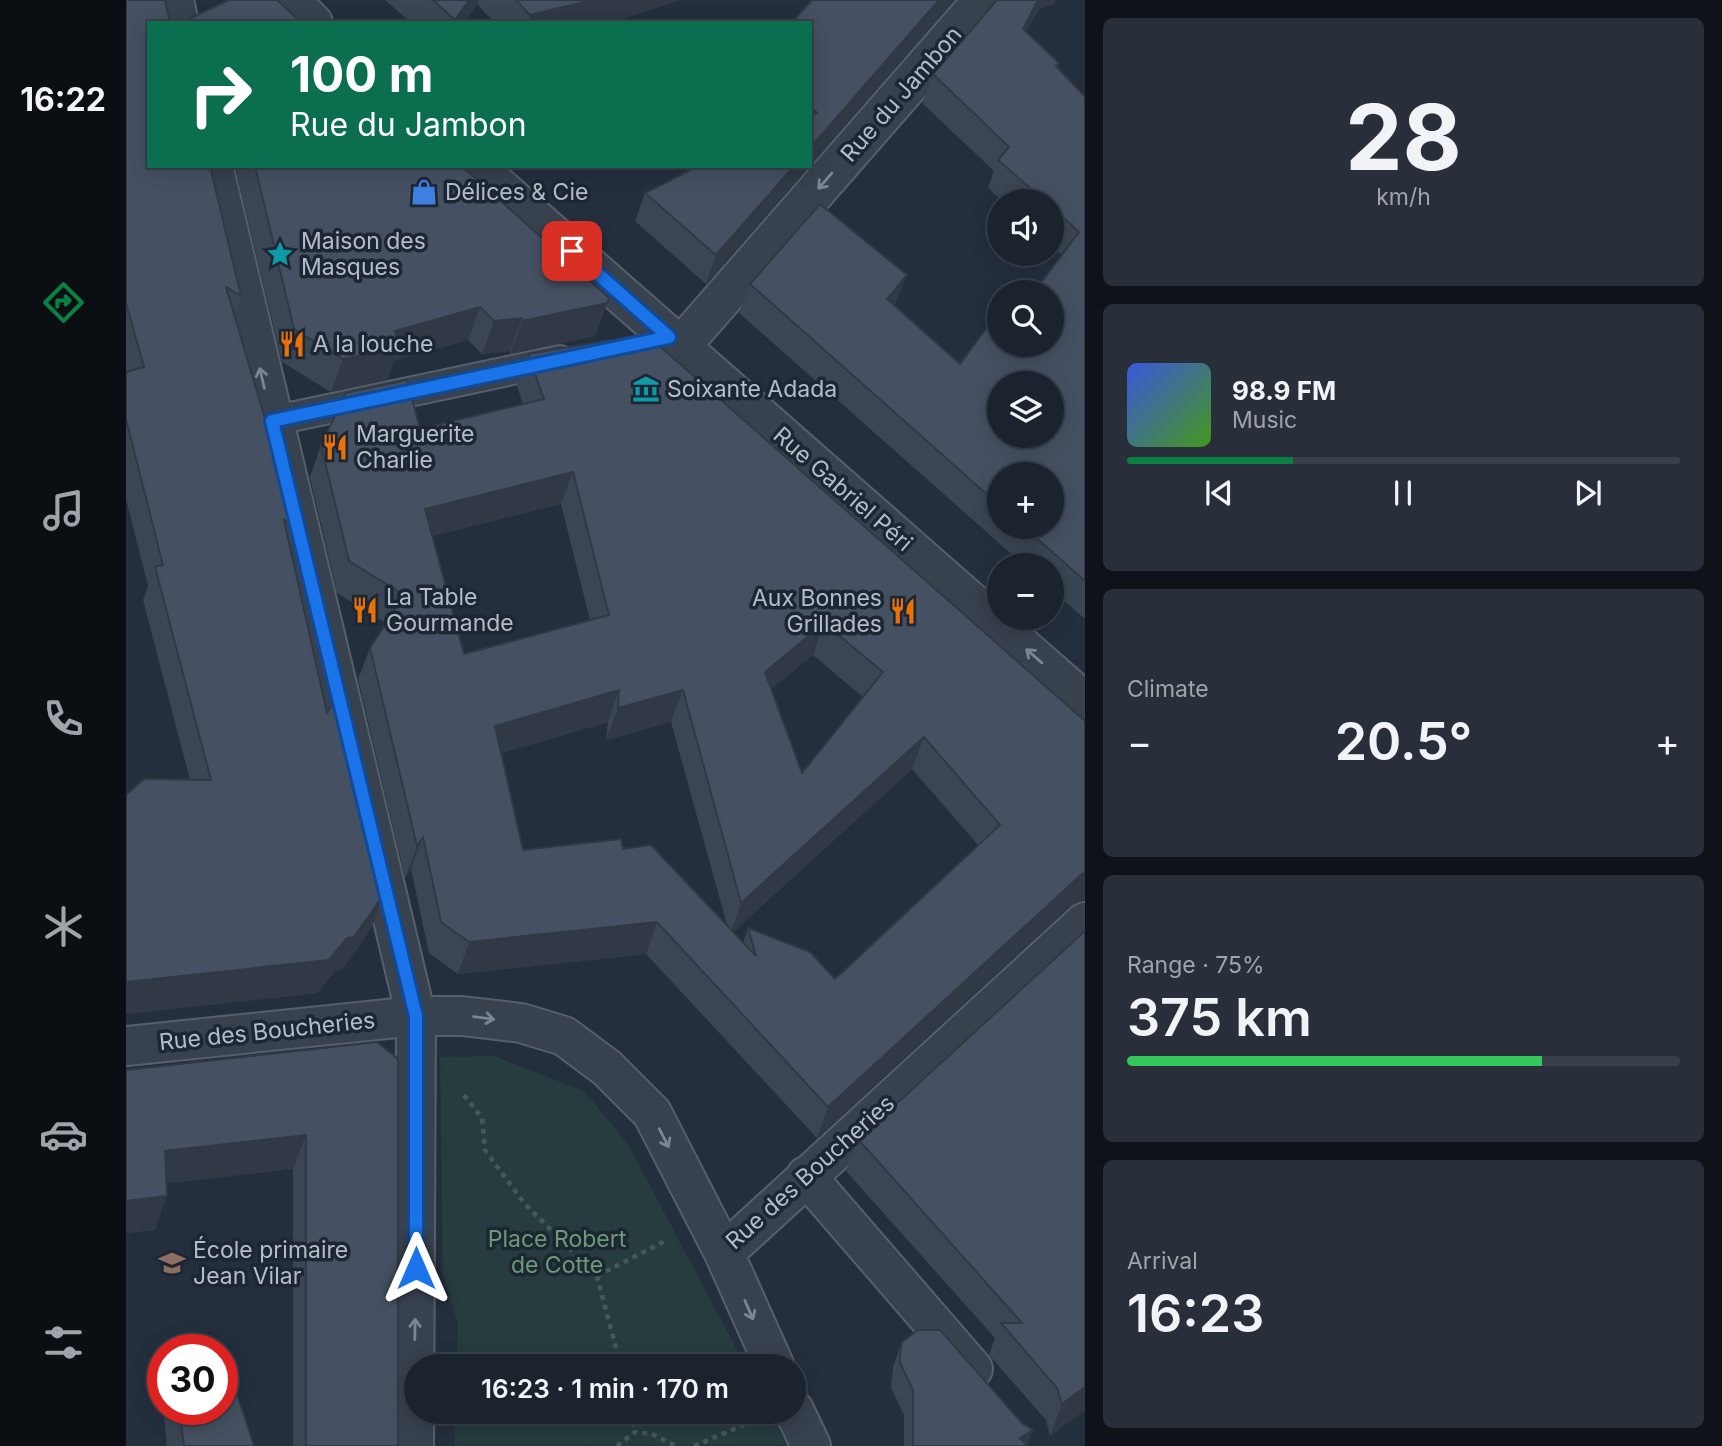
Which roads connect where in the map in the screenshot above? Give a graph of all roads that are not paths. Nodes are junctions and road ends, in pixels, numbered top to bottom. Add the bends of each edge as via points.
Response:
1 (174, 0) edge
2 (290, 0) edge
3 (983, 0) edge
4 (179, 21) edge
5 (311, 21) edge
6 (213, 168) edge
7 (477, 168) edge
8 (675, 341) junction
9 (631, 345) edge
10 (592, 353) edge
11 (272, 421) junction
12 (1085, 702) edge
13 (1085, 922) edge
14 (416, 1016) junction
15 (126, 1046) edge
16 (806, 1176) junction
17 (724, 1253) junction
18 (769, 1354) edge
19 (993, 1393) edge
20 (801, 1424) edge
21 (414, 1446) edge
22 (811, 1446) edge

1 - 4 street
2 - 5 street
3 -> 8 street, Rue du Jambon
11 -> 6 street
7 - 8 street, Rue Gabriel Péri
8 - 9 lane
12 -> 8 street, Rue Gabriel Péri
10 - 11 lane
11 - 14 street
13 - 16 street, Rue des Boucheries
14 - 15 street, Rue des Boucheries
14 -> 17 street, Rue des Boucheries via 522,1023 564,1035 607,1068 652,1113
21 -> 14 street
16 - 17 street, Rue des Boucheries
16 - 19 street
17 -> 18 street
20 - 22 street

